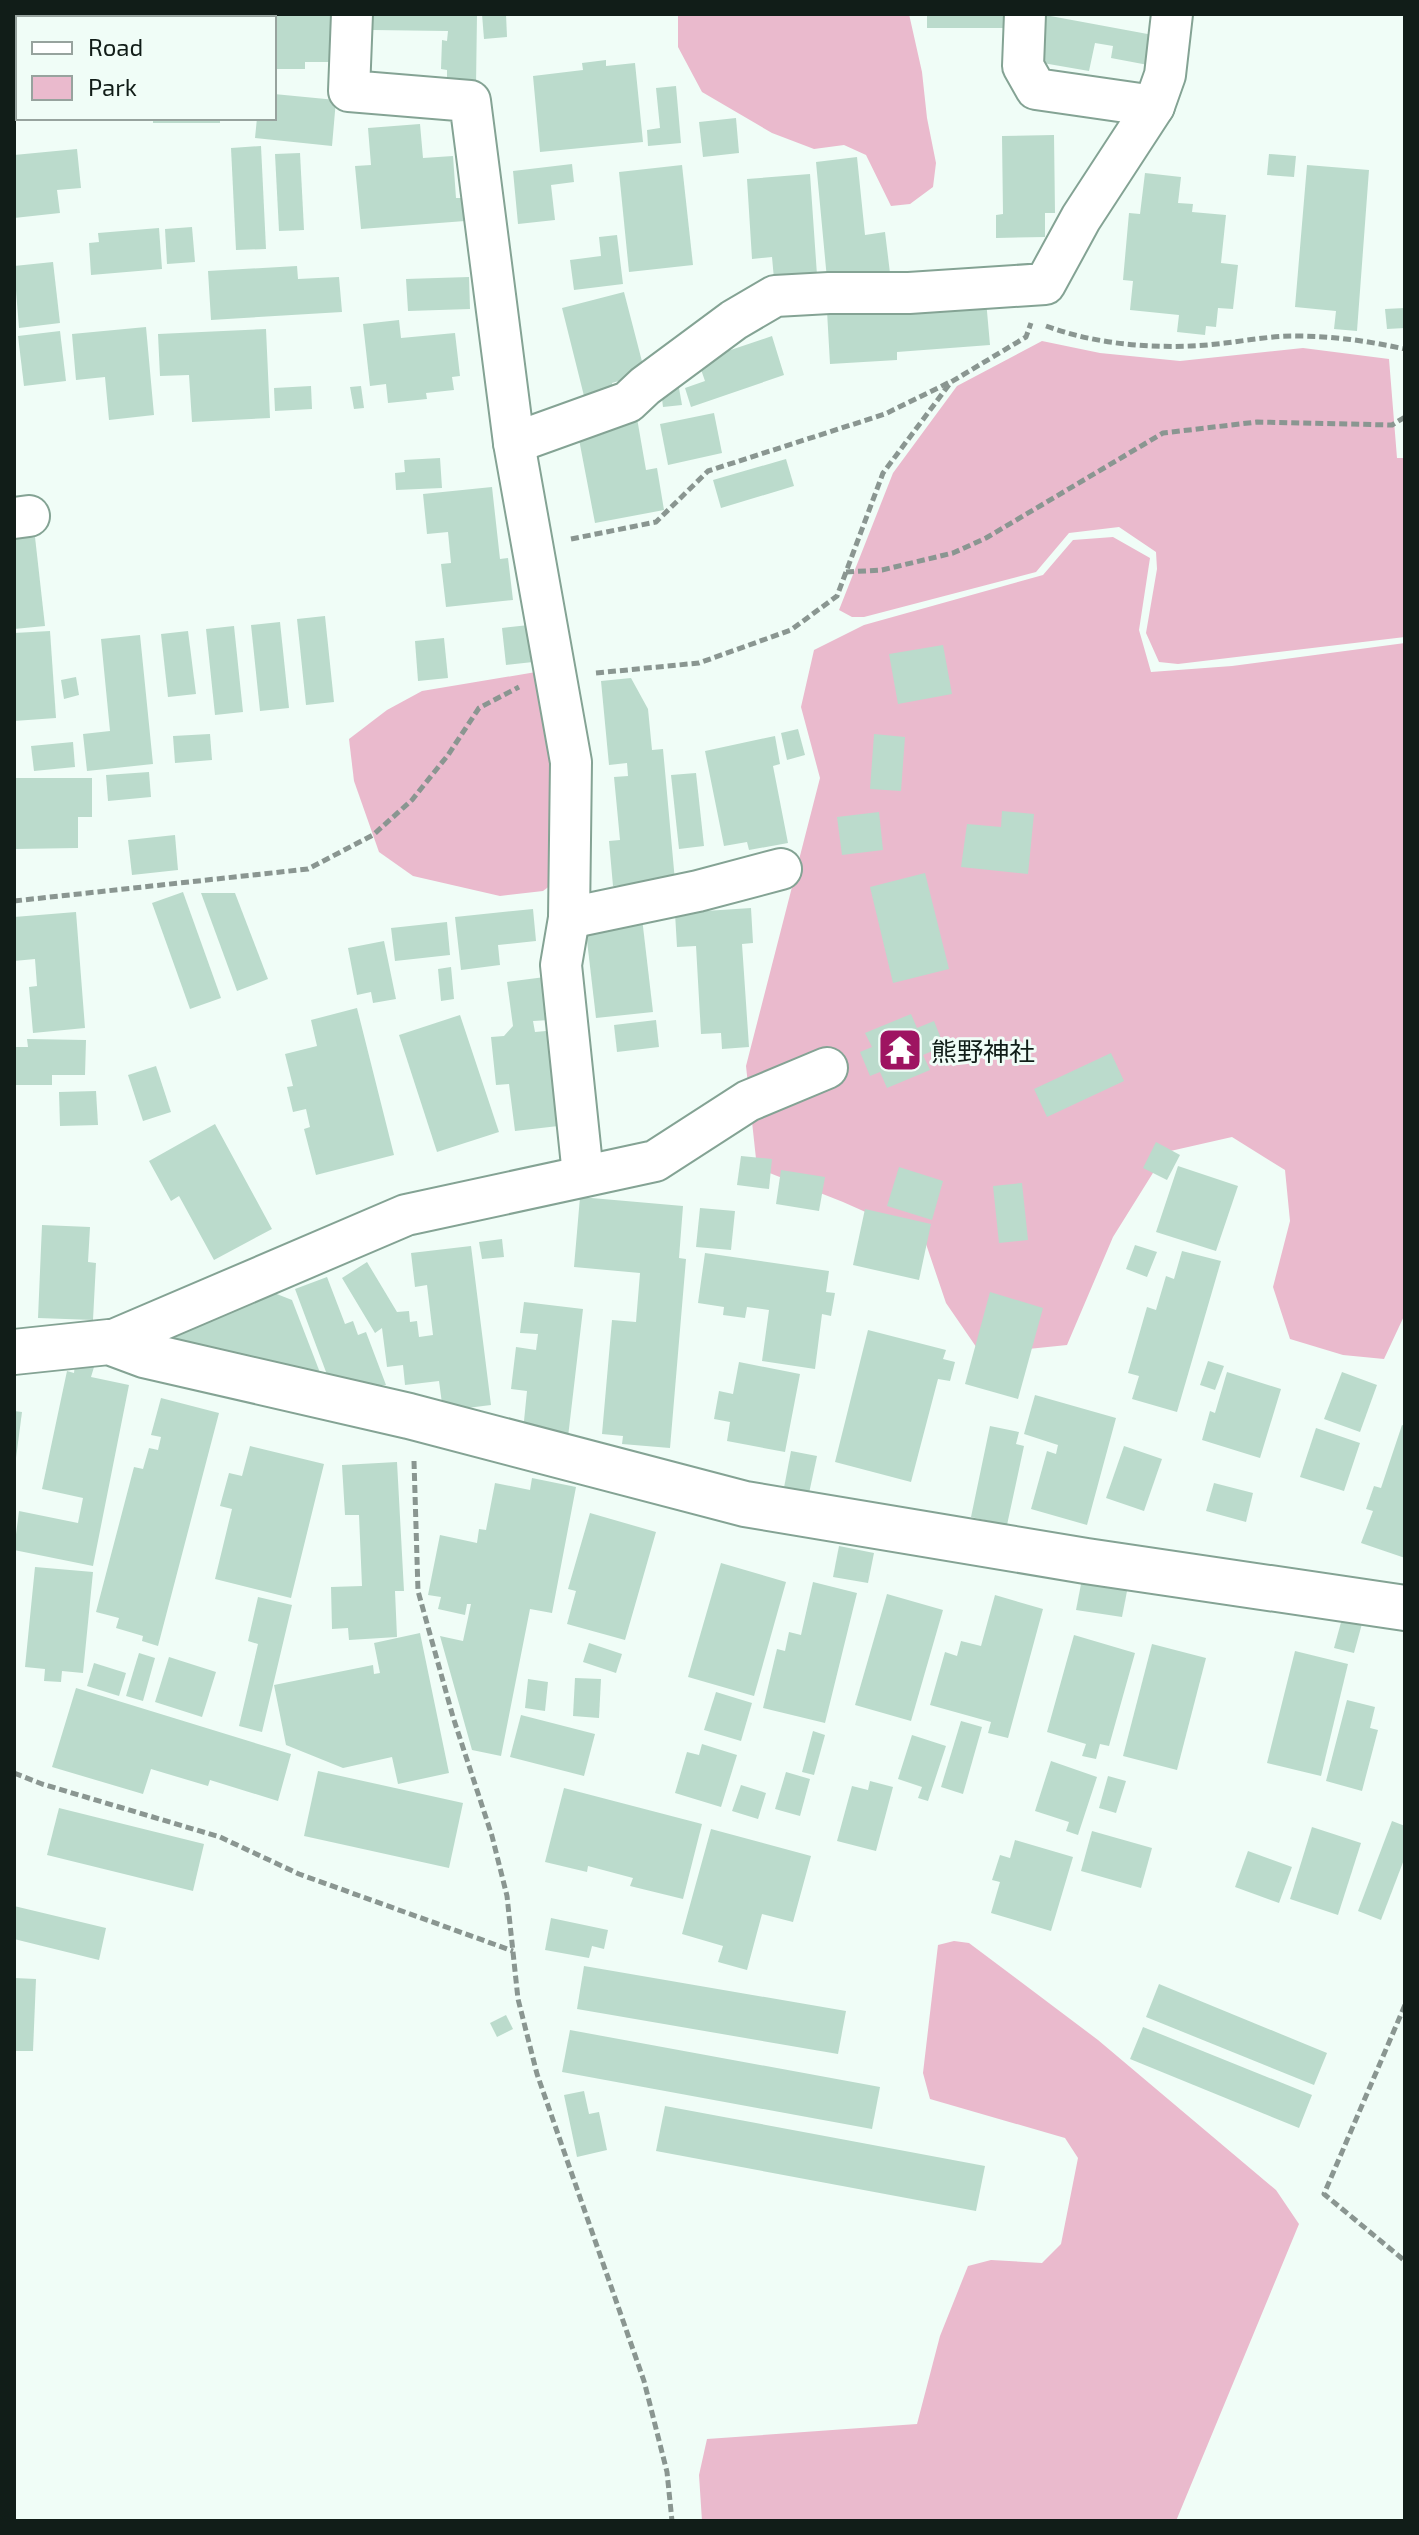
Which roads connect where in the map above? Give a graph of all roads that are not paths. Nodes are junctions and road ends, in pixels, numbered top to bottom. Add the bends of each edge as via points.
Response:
1 (352, 14) edge
2 (1025, 14) edge
3 (1172, 14) edge
4 (1154, 106) junction
5 (514, 443) junction
6 (781, 869) dead end
7 (569, 918) junction
8 (827, 1068) dead end
9 (583, 1175) junction
10 (109, 1342) junction
11 (14, 1352) edge
12 (1405, 1608) edge

1 - 5 street via 349,91 470,101
2 - 4 street via 1023,66 1036,89
3 - 4 street via 1165,75
4 - 5 street via 1045,284 775,296 734,320 628,402
5 - 7 street via 571,762
6 - 7 street
7 - 9 street via 561,965
8 - 9 street via 748,1101 655,1161
9 - 10 street via 406,1215
10 - 11 street
10 - 12 street via 745,1504

